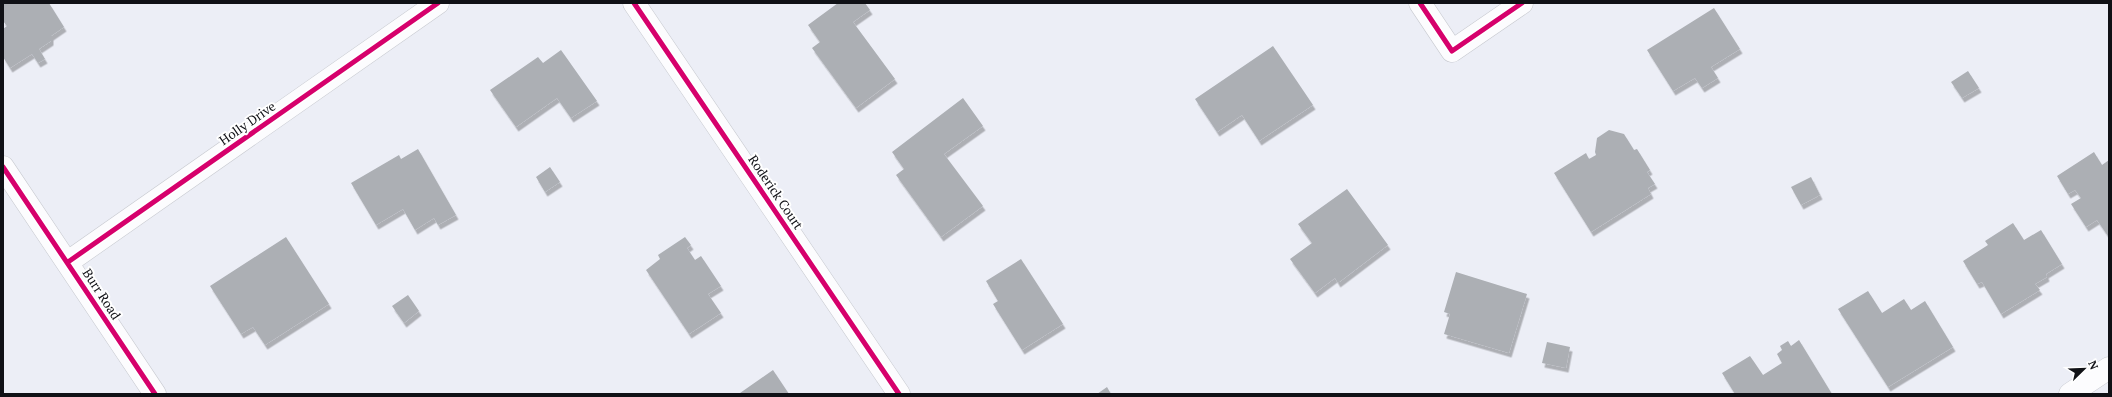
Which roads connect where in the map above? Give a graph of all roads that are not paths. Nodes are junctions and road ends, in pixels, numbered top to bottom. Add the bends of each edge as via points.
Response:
1 (438, 3) edge
2 (634, 3) edge
3 (1420, 3) edge
4 (1522, 3) edge
5 (3, 167) edge
6 (68, 262) junction
7 (2109, 368) edge
8 (154, 394) edge
9 (899, 394) edge
10 (2070, 394) edge

1 - 6 street, Holly Drive
2 - 9 street, Roderick Court
3 - 4 street via 1452,51
5 - 6 street, Burr Road
6 - 8 street, Burr Road
7 - 10 street

